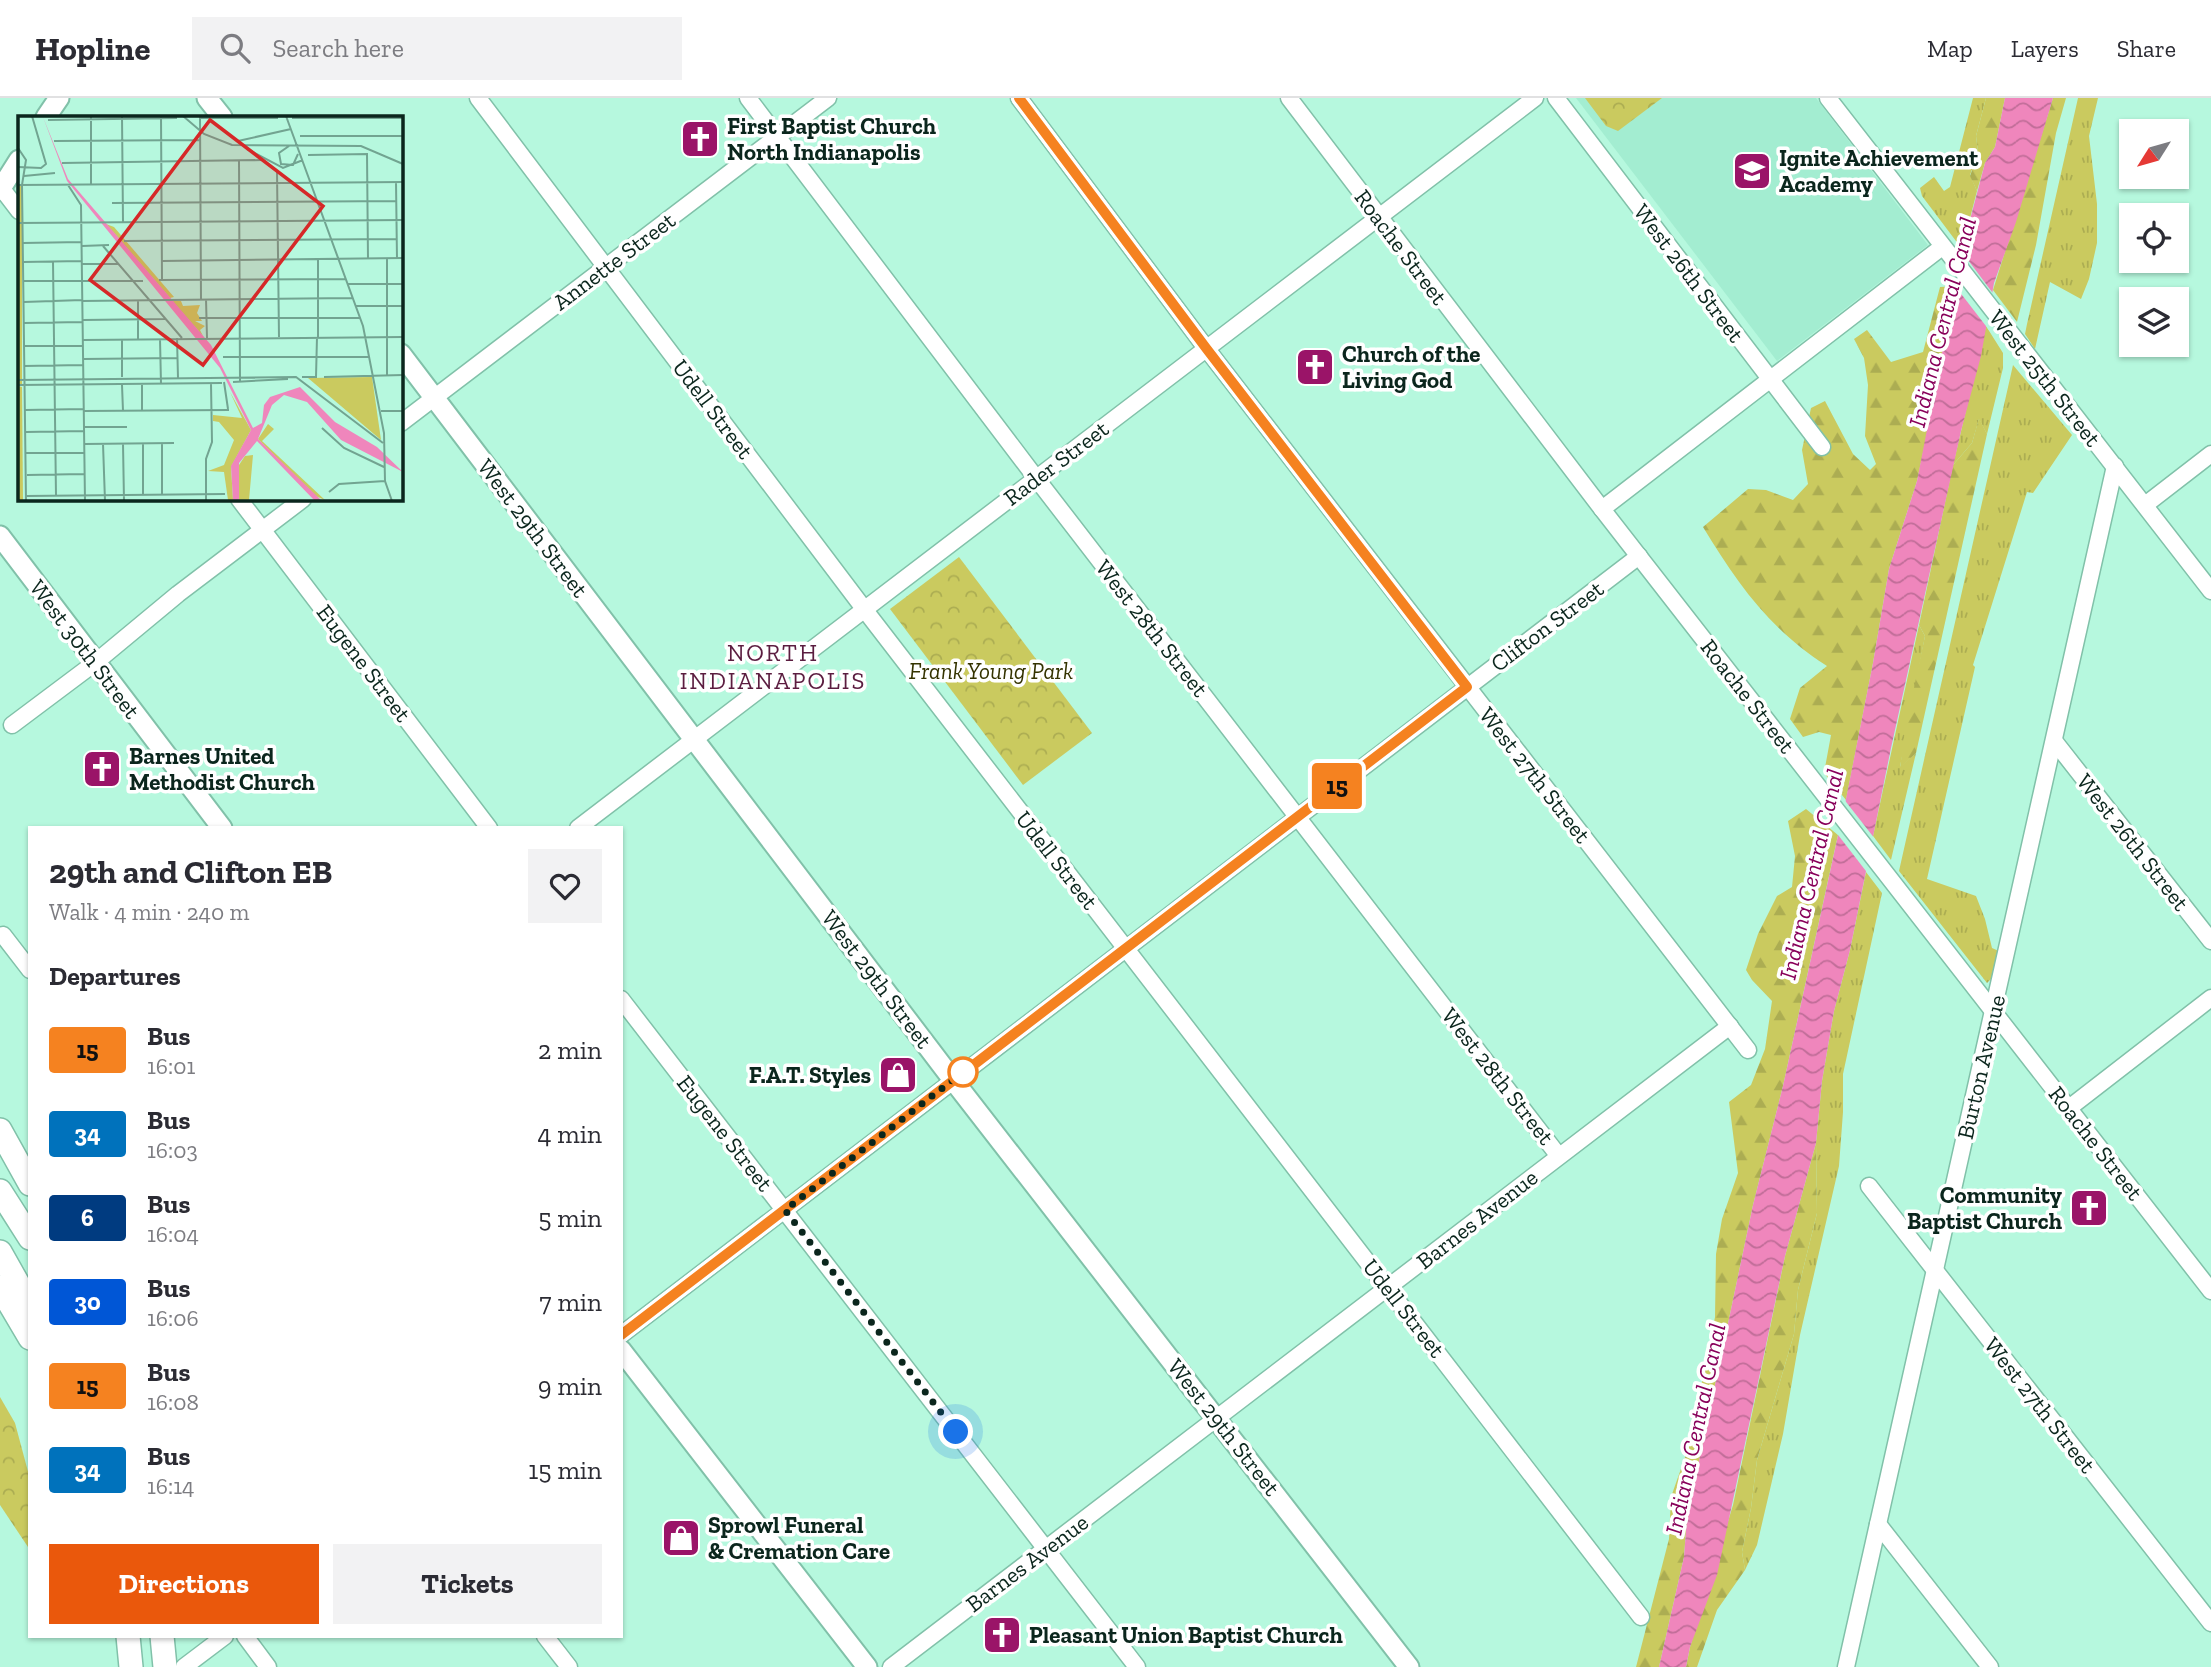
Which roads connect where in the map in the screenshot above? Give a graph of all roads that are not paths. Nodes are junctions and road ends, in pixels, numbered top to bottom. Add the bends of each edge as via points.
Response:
1 (58, 98) edge
2 (207, 98) edge
3 (478, 98) edge
4 (748, 98) edge
5 (828, 98) edge
6 (1019, 98) edge
7 (1289, 98) edge
8 (1535, 98) edge
9 (1556, 98) edge
10 (1828, 98) edge
11 (47, 116) edge
12 (221, 116) edge
13 (777, 137) junction
14 (18, 162) edge
15 (1, 188) edge
16 (18, 210) edge
17 (1378, 217) junction
18 (1945, 251) junction
19 (606, 267) junction
20 (1206, 348) junction
21 (402, 355) edge
22 (1769, 379) junction
23 (434, 397) junction
24 (402, 422) edge
25 (1822, 447) dead end
26 (2211, 454) edge
27 (2115, 466) junction
28 (1036, 478) junction
29 (240, 500) edge
30 (302, 500) edge
31 (2145, 505) junction
32 (1601, 509) junction
33 (263, 529) junction
34 (0, 536) edge
35 (1639, 556) junction
36 (2211, 590) edge
37 (864, 609) junction
38 (96, 662) junction
39 (1467, 687) junction
40 (12, 725) dead end
41 (694, 739) junction
42 (2055, 742) junction
43 (1297, 816) junction
44 (220, 826) edge
45 (487, 826) edge
46 (581, 826) edge
47 (3, 935) dead end
48 (2211, 941) edge
49 (1125, 948) junction
50 (28, 967) edge
51 (2211, 998) edge
52 (623, 1002) edge
53 (1993, 1011) junction
54 (1730, 1026) junction
55 (1748, 1050) dead end
56 (953, 1080) junction
57 (2069, 1108) junction
58 (0, 1130) edge
59 (1559, 1155) junction
60 (28, 1180) edge
61 (1869, 1186) dead end
62 (0, 1191) edge
63 (785, 1210) junction
64 (28, 1235) edge
65 (0, 1252) edge
66 (1935, 1270) junction
67 (0, 1287) edge
68 (1388, 1288) junction
69 (2211, 1291) edge
70 (28, 1301) edge
71 (623, 1333) edge
72 (28, 1335) edge
73 (623, 1353) edge
74 (1217, 1418) junction
75 (1878, 1524) junction
76 (1046, 1549) junction
77 (1641, 1617) dead end
78 (2211, 1623) edge
79 (162, 1638) edge
80 (222, 1638) edge
81 (246, 1638) edge
82 (547, 1638) edge
83 (165, 1667) edge
84 (184, 1667) edge
85 (268, 1667) edge
86 (569, 1667) edge
87 (866, 1667) edge
88 (891, 1667) edge
89 (1137, 1667) edge
90 (1409, 1667) edge
91 (1846, 1667) edge
92 (1990, 1667) edge

1 - 11 main road
2 - 12 main road
3 - 19 street, Udell Street
4 - 13 street, West 28th Street
5 - 13 street, Annette Street
6 - 20 street, West 27th Street
7 - 17 street, Roache Street
8 - 17 street, Rader Street
9 - 22 street, West 26th Street
10 - 18 street, West 25th Street
13 - 19 street, Annette Street
13 - 28 street, West 28th Street
14 - 15 main road
15 - 16 street
17 - 20 street, Rader Street
17 - 32 street, Roache Street
18 - 22 street
18 - 27 street, West 25th Street
19 - 23 street, Annette Street
19 - 37 street, Udell Street
20 - 28 street, Rader Street
20 - 39 street, West 27th Street
21 - 23 main road, West 29th Street
22 - 25 street, West 26th Street
22 - 32 street
23 - 24 street, Annette Street
23 - 41 main road, West 29th Street
26 - 31 street
27 - 31 street, West 25th Street
27 - 42 street, Burton Avenue
28 - 37 street, Rader Street
28 - 43 street, West 28th Street
29 - 33 street, Eugene Street
30 - 33 street
31 - 36 street, West 25th Street
32 - 35 street, Roache Street
33 - 38 street
33 - 45 street, Eugene Street
34 - 38 main road, West 30th Street
35 - 39 street, Clifton Street
35 - 53 street, Roache Street
37 - 41 street, Rader Street
37 - 49 street, Udell Street
38 - 40 street
38 - 44 main road, West 30th Street
39 - 43 street, Clifton Street
39 - 54 street, West 27th Street
41 - 46 street, Rader Street
41 - 56 main road, West 29th Street
42 - 48 street, West 26th Street
42 - 53 street, Burton Avenue
43 - 49 street, Clifton Street
43 - 59 street, West 28th Street
47 - 50 street
49 - 56 street, Clifton Street
49 - 68 street, Udell Street
51 - 57 street
52 - 63 street, Eugene Street
53 - 57 street, Roache Street
53 - 66 street, Burton Avenue
54 - 55 street, West 27th Street
54 - 59 street, Barnes Avenue
56 - 63 street, Clifton Street
56 - 74 main road, West 29th Street
57 - 69 street, Roache Street
58 - 60 highway
59 - 68 street, Barnes Avenue
61 - 66 street, West 27th Street
62 - 64 highway
63 - 71 street, Clifton Street
63 - 76 street, Eugene Street
65 - 70 highway
66 - 75 street, Burton Avenue
66 - 78 street, West 27th Street
67 - 72 highway
68 - 74 street, Barnes Avenue
68 - 77 street, Udell Street
73 - 87 main road
74 - 76 street, Barnes Avenue
74 - 90 main road, West 29th Street
75 - 91 street, Burton Avenue
75 - 92 street
76 - 88 street, Barnes Avenue
76 - 89 street, Eugene Street
79 - 83 highway
80 - 84 street
81 - 85 street
82 - 86 street

